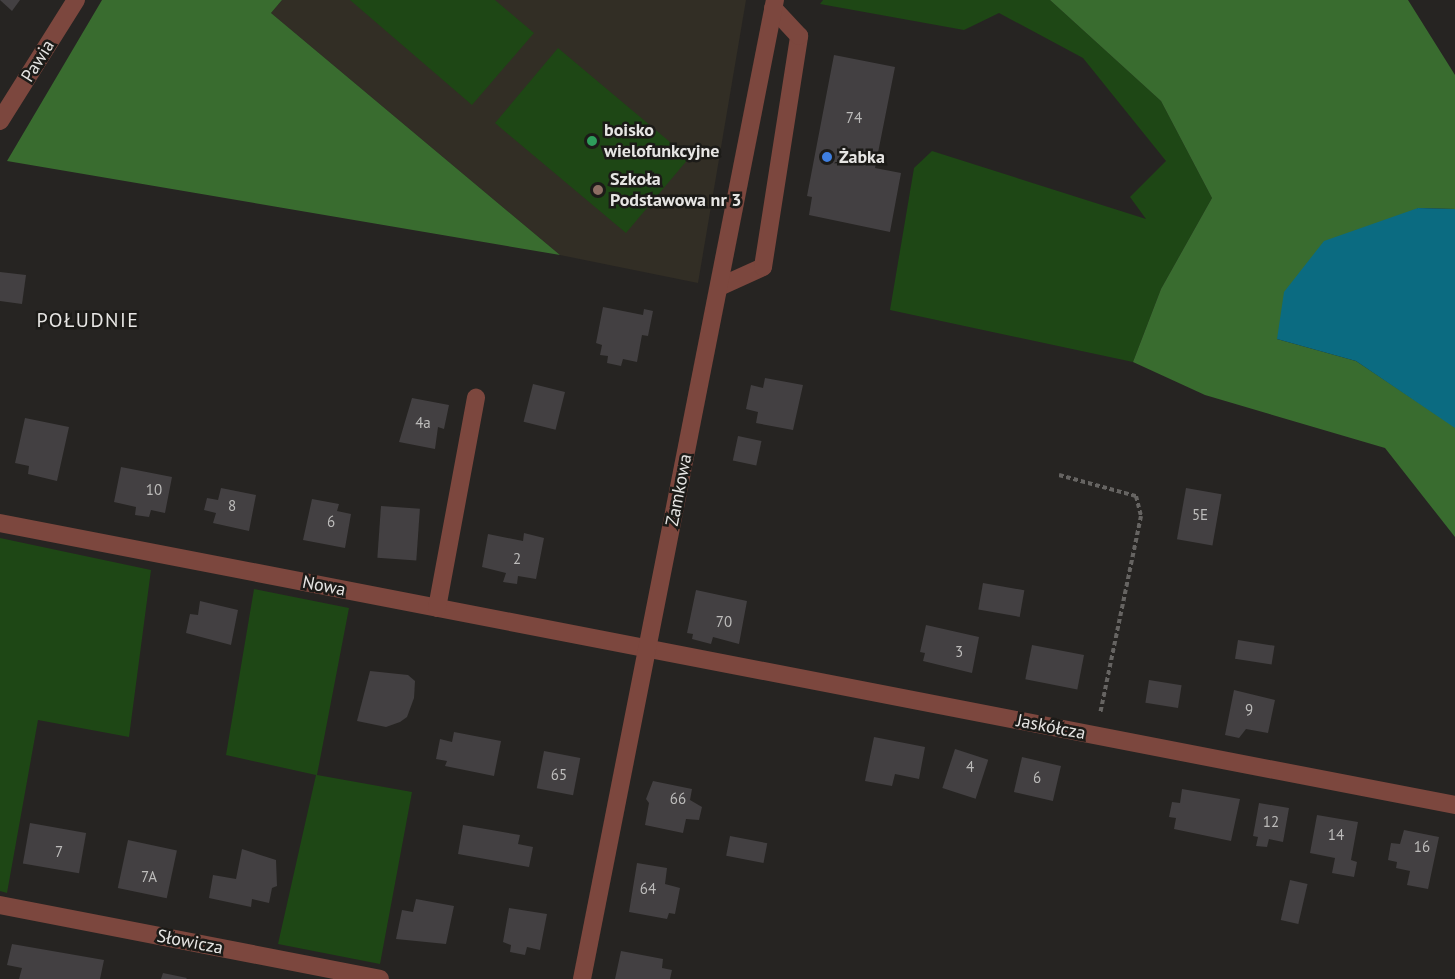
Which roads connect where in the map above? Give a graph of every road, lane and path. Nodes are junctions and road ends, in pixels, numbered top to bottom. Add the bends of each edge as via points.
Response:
1 (76, 0) edge
2 (774, 4) edge
3 (0, 122) edge
4 (719, 287) junction
5 (476, 398) dead end
6 (1059, 475) dead end
7 (0, 523) edge
8 (437, 608) junction
9 (648, 649) junction
10 (1096, 736) junction
11 (1455, 805) edge
12 (0, 905) edge
13 (380, 979) edge
14 (582, 979) edge

1 - 3 street, Pawia
2 - 4 street, Zamkowa
2 - 4 street via 799,36 763,267
4 - 9 street, Zamkowa
5 - 8 street
6 - 10 path via 1136,496 1141,516
7 - 8 street, Nowa
8 - 9 street, Nowa
9 - 10 street, Jaskółcza
9 - 14 street, Zamkowa
10 - 11 street, Jaskółcza
12 - 13 street, Słowicza

